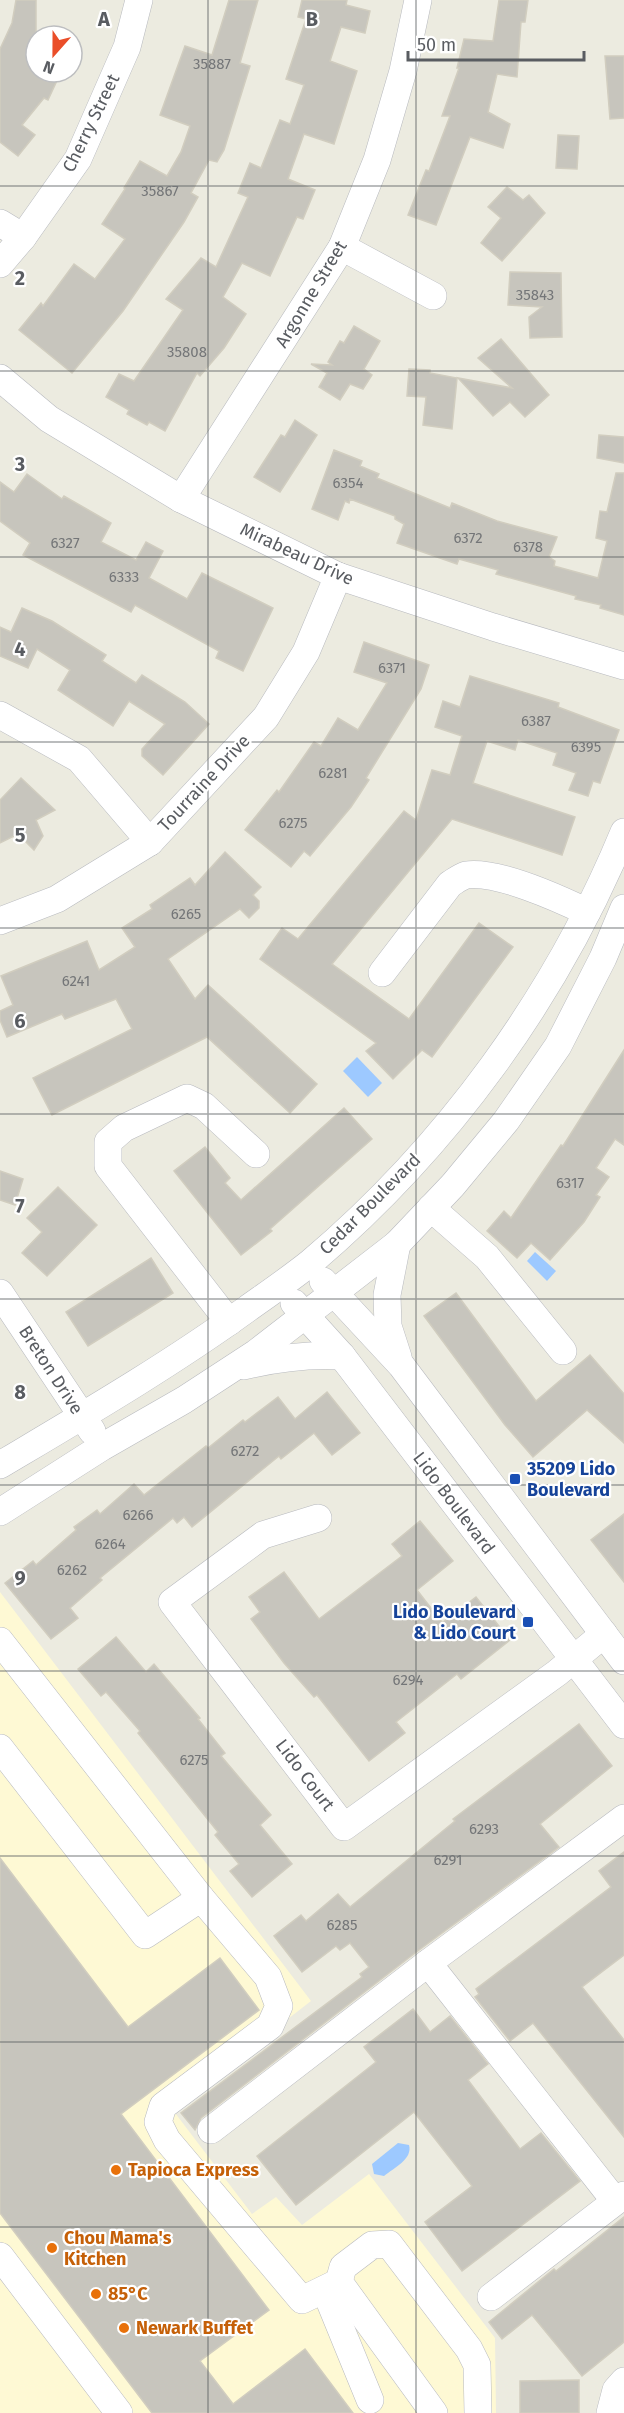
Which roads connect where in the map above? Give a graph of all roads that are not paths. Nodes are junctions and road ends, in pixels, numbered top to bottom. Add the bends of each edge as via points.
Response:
1 (139, 0) edge
2 (418, 0) edge
3 (0, 223) edge
4 (23, 237) junction
5 (342, 248) junction
6 (0, 264) edge
7 (433, 296) dead end
8 (0, 378) edge
9 (181, 499) junction
10 (338, 576) junction
11 (624, 666) edge
12 (0, 715) edge
13 (624, 831) edge
14 (150, 842) junction
15 (624, 908) edge
16 (587, 912) junction
17 (0, 921) edge
18 (382, 973) dead end
19 (256, 1154) dead end
20 (431, 1208) junction
21 (397, 1244) junction
22 (309, 1264) junction
23 (278, 1287) junction
24 (0, 1293) edge
25 (334, 1293) junction
26 (306, 1315) junction
27 (229, 1322) junction
28 (563, 1351) dead end
29 (342, 1356) junction
30 (401, 1365) junction
31 (231, 1369) junction
32 (82, 1416) junction
33 (102, 1447) junction
34 (0, 1465) edge
35 (0, 1512) edge
36 (318, 1518) dead end
37 (604, 1634) junction
38 (0, 1641) edge
39 (574, 1659) junction
40 (624, 1661) edge
41 (621, 1716) edge
42 (0, 1748) edge
43 (624, 1818) edge
44 (201, 1898) junction
45 (428, 1962) junction
46 (211, 2130) dead end
47 (620, 2198) edge
48 (0, 2256) edge
49 (332, 2286) junction
50 (491, 2296) dead end
51 (624, 2381) edge
52 (370, 2400) dead end
53 (119, 2413) edge
54 (434, 2413) edge
55 (478, 2413) edge
56 (610, 2413) edge

1 - 4 street, Cherry Street via 128,47 78,159
2 - 5 street, Argonne Street via 403,71 377,160
3 - 4 street
4 - 6 street, Cherry Street
5 - 7 street
5 - 9 street, Argonne Street
8 - 9 street, Mirabeau Drive via 49,419
9 - 10 street, Mirabeau Drive
10 - 11 street, Mirabeau Drive
10 - 14 street, Tourraine Drive via 306,652 266,717
12 - 14 street via 79,759
13 - 16 street, Cedar Boulevard
14 - 17 street, Tourraine Drive via 57,899
15 - 20 street via 558,1046 506,1121
16 - 18 street via 507,880 460,877 450,884
16 - 22 street, Cedar Boulevard via 523,1024 469,1095 416,1159
19 - 27 street via 204,1106 187,1098 124,1128 108,1142 108,1166
20 - 21 street
20 - 28 street via 487,1257
21 - 25 street
21 - 30 street via 387,1295 388,1326
22 - 23 street, Cedar Boulevard
22 - 25 street
23 - 26 street, Lido Boulevard
23 - 27 street, Cedar Boulevard
24 - 32 street, Breton Drive
25 - 26 street
25 - 30 street
26 - 29 street, Lido Boulevard
26 - 31 street
27 - 32 street, Cedar Boulevard via 163,1368
29 - 31 street via 312,1354
29 - 39 street, Lido Boulevard
30 - 37 street
31 - 33 street
32 - 33 street, Breton Drive
32 - 34 street, Cedar Boulevard
33 - 35 street
36 - 39 street, Lido Court via 263,1535 172,1602 344,1827
37 - 39 street, Lido Court
37 - 40 street
38 - 44 street
39 - 41 street, Lido Boulevard
42 - 44 street via 145,1935
43 - 45 street
44 - 49 street via 268,1977 279,2006 270,2026 163,2106 158,2122 167,2140 303,2300
45 - 46 street
45 - 47 street
47 - 50 street
48 - 53 street
49 - 52 street
49 - 54 street
49 - 55 street via 344,2267 372,2245 389,2244 469,2349 477,2365
51 - 56 street via 616,2390

